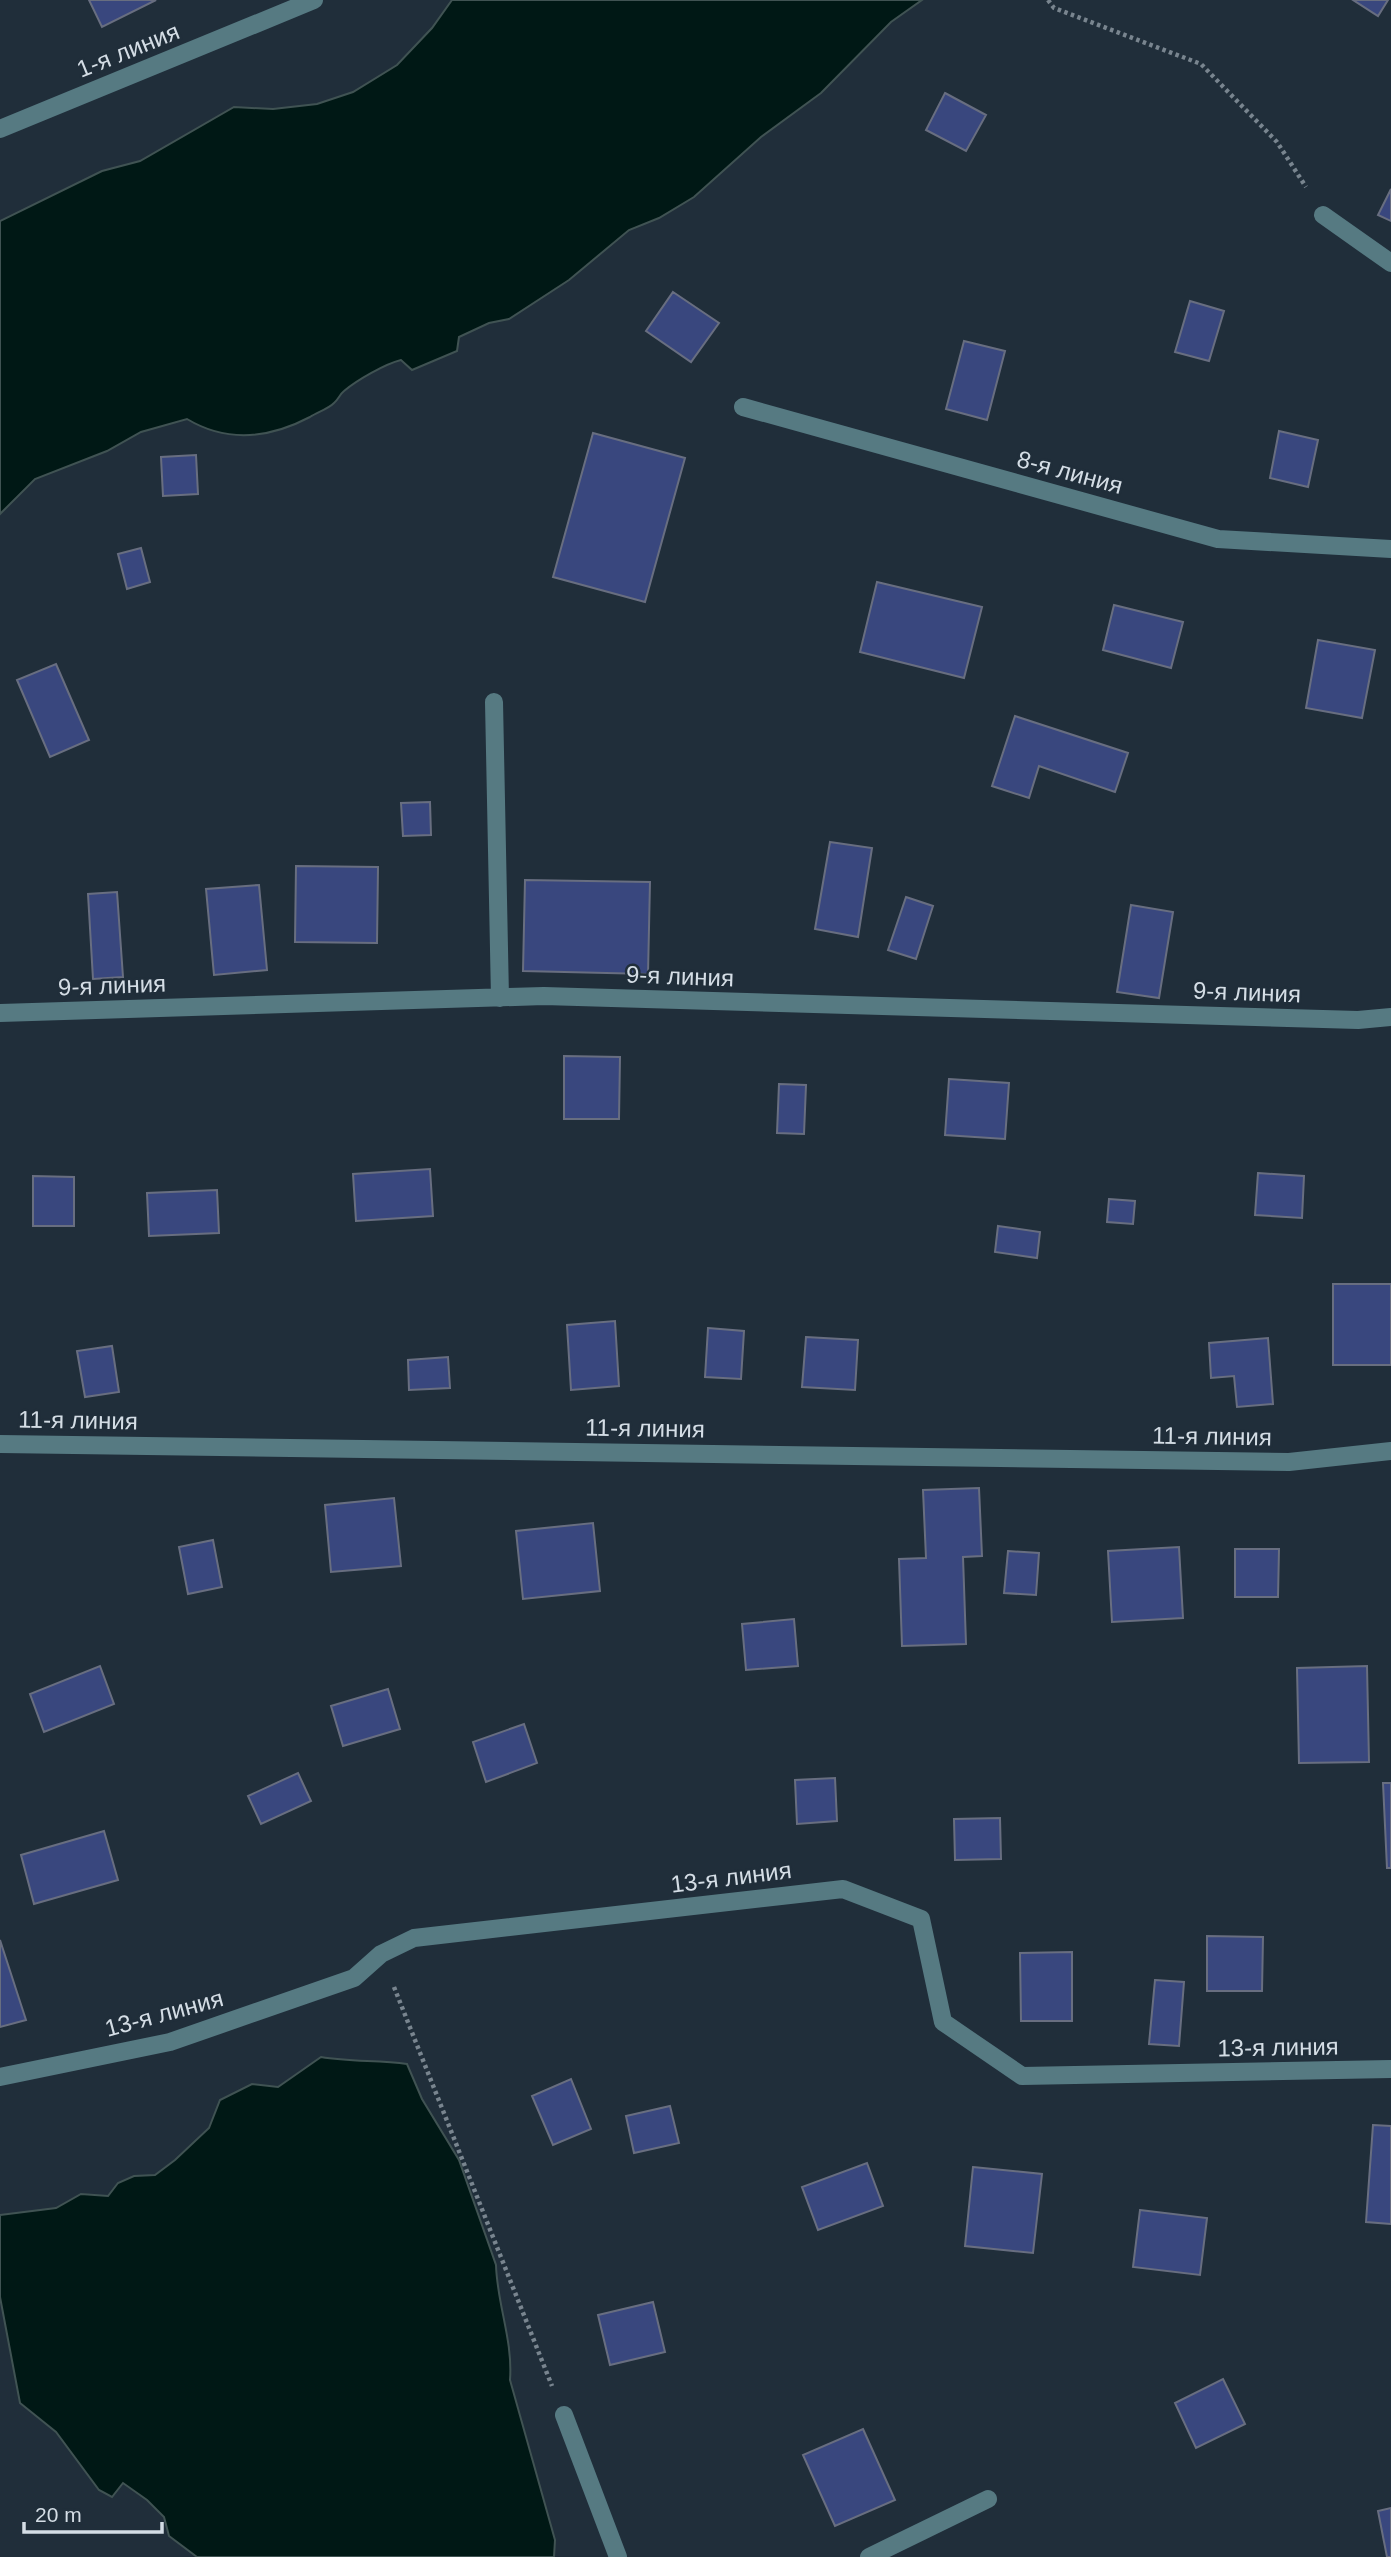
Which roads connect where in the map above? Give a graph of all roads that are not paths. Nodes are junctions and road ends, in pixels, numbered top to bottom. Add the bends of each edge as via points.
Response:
1 (314, 0) edge
2 (0, 129) edge
3 (1323, 215) road end
4 (1391, 263) edge
5 (743, 407) dead end
6 (1391, 550) edge
7 (494, 702) dead end
8 (500, 998) junction
9 (0, 1013) edge
10 (1391, 1017) edge
11 (0, 1444) edge
12 (1391, 1451) edge
13 (1391, 2069) edge
14 (0, 2077) edge
15 (564, 2415) road end
16 (988, 2499) dead end
17 (618, 2557) edge
18 (869, 2557) edge

1 - 2 street, 1-я линия
3 - 4 street
5 - 6 street, 8-я линия via 1218,539
7 - 8 street
8 - 9 street, 9-я линия
8 - 10 street, 9-я линия via 1358,1020
11 - 12 street, 11-я линия via 1289,1462
13 - 14 street, 13-я линия via 1022,2076 943,2022 921,1919 843,1889 414,1938 381,1954 355,1978 170,2042
15 - 17 street
16 - 18 street

